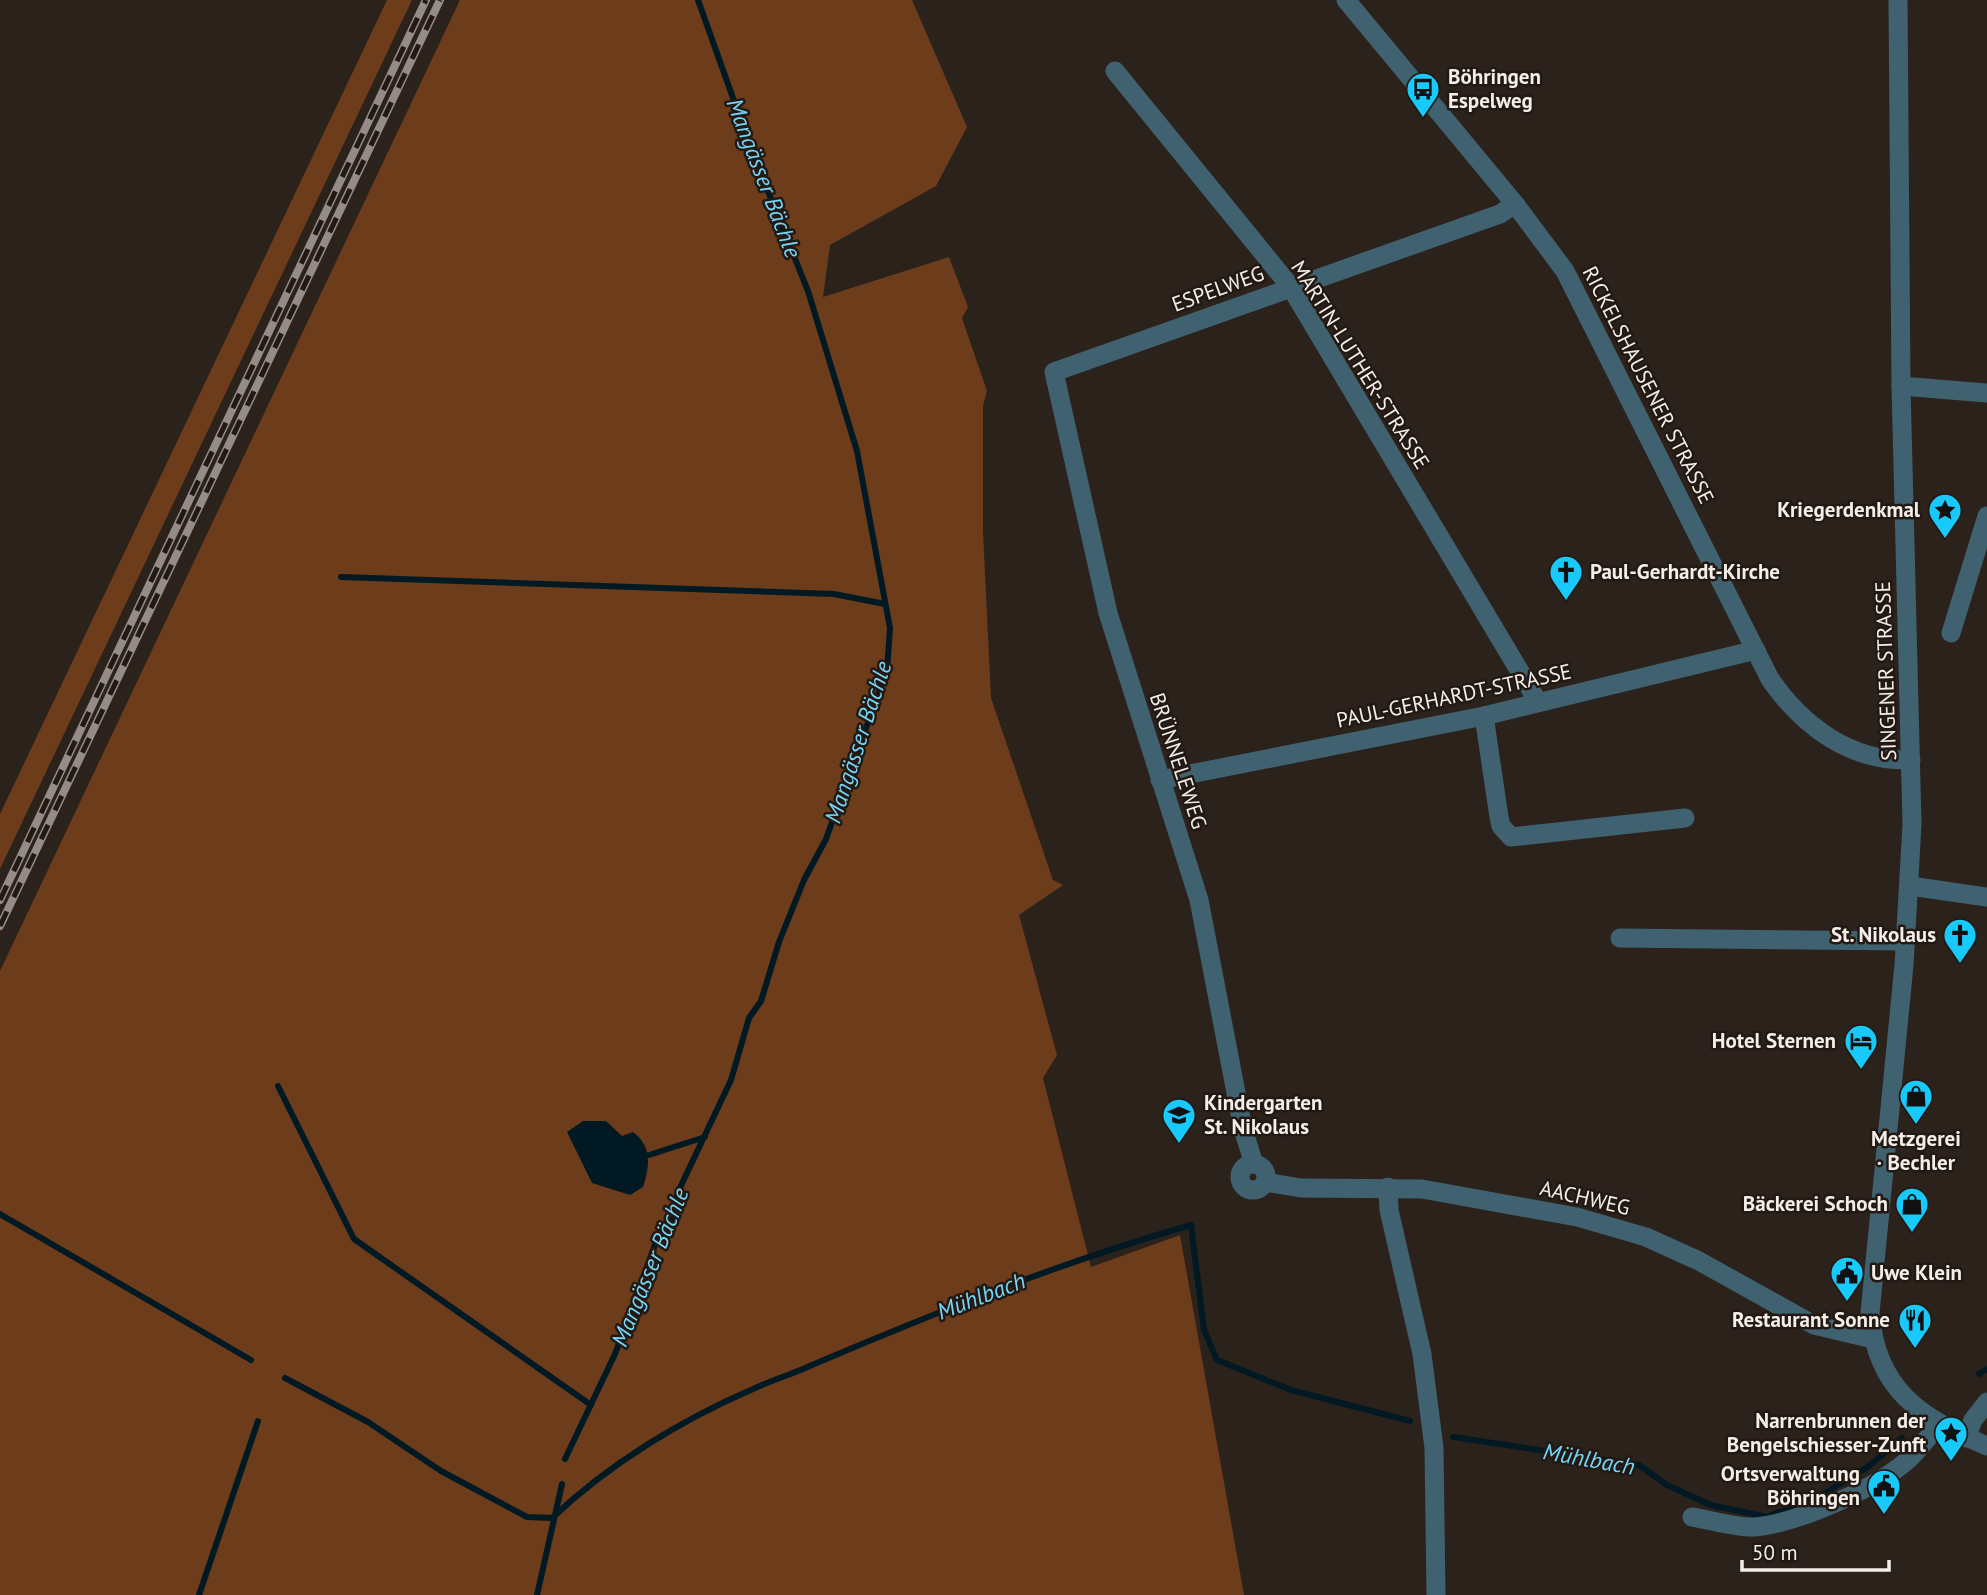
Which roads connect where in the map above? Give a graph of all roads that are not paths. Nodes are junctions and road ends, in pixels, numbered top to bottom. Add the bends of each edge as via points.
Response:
1 (1346, 0) edge
2 (1898, 0) edge
3 (1115, 71) dead end
4 (1515, 204) junction
5 (1290, 286) junction
6 (1054, 372) joint
7 (1901, 386) junction
8 (1987, 393) edge
9 (1987, 516) edge
10 (1951, 633) dead end
11 (1756, 650) junction
12 (1538, 702) junction
13 (1484, 716) junction
14 (1911, 760) junction
15 (1160, 780) junction
16 (1685, 818) dead end
17 (1910, 886) junction
18 (1987, 897) edge
19 (1620, 938) dead end
20 (1906, 941) junction
21 (1265, 1182) joint
22 (1388, 1186) junction
23 (1873, 1339) junction
24 (1987, 1402) edge
25 (1939, 1424) junction
26 (1966, 1438) junction
27 (1987, 1446) edge
28 (1692, 1517) dead end
29 (1436, 1595) edge

1 - 4 street, RICKELSHAUSENER STRASSE
2 - 7 street, SINGENER STRASSE
3 - 5 street, MARTIN-LUTHER-STRASSE
4 - 5 street, ESPELWEG via 1500,214
4 - 11 street, RICKELSHAUSENER STRASSE via 1565,271
5 - 6 street, ESPELWEG
5 - 12 street, MARTIN-LUTHER-STRASSE
6 - 15 street, BRÜNNELEWEG via 1108,614
7 - 8 street
7 - 14 street, SINGENER STRASSE
9 - 10 street
11 - 12 street, PAUL-GERHARDT-STRASSE
11 - 14 street, RICKELSHAUSENER STRASSE via 1788,705 1821,731 1870,758
12 - 13 street, PAUL-GERHARDT-STRASSE
13 - 15 street, PAUL-GERHARDT-STRASSE
13 - 16 street via 1501,826 1511,837
14 - 17 street, SINGENER STRASSE
15 - 21 street, BRÜNNELEWEG via 1199,900 1244,1129 1254,1164 1262,1168
17 - 18 street
17 - 20 street, SINGENER STRASSE
19 - 20 street
20 - 23 street, SINGENER STRASSE via 1870,1299
21 - 22 street, AACHWEG via 1301,1188
22 - 23 street, AACHWEG via 1577,1217 1646,1237 1814,1325
22 - 29 street via 1389,1210 1422,1354 1434,1448
23 - 25 street, SINGENER STRASSE via 1895,1387
24 - 26 street
25 - 26 street, SINGENER STRASSE
25 - 28 street via 1910,1458 1891,1471 1790,1521 1753,1527
26 - 27 street, SINGENER STRASSE

